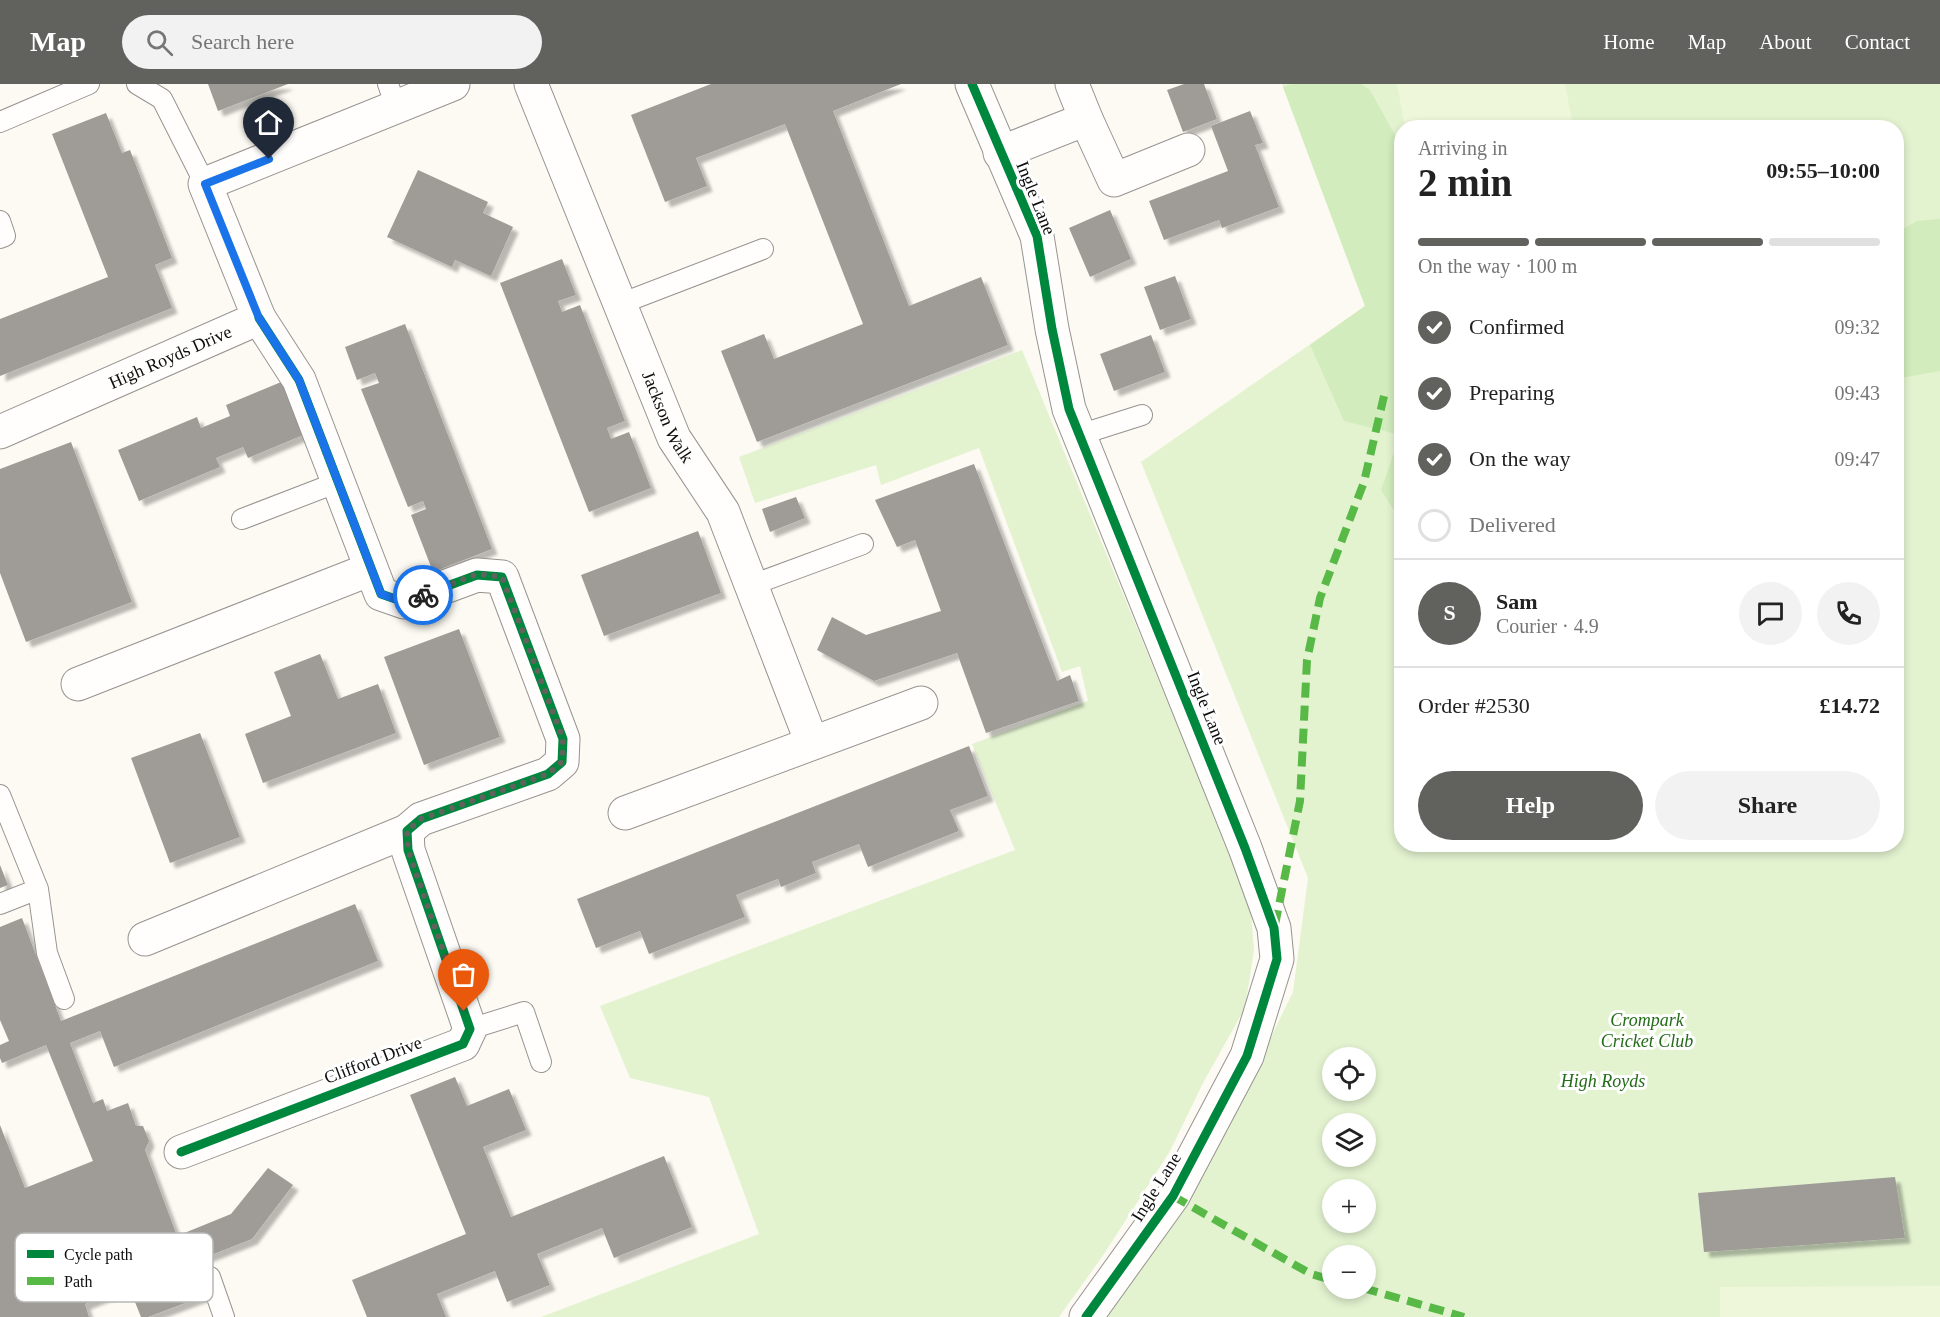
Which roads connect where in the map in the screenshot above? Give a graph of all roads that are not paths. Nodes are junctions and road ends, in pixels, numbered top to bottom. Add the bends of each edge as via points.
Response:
1 (89, 84) edge
2 (137, 84) edge
3 (453, 84) edge
4 (531, 84) edge
5 (972, 84) edge
6 (1072, 84) edge
7 (392, 96) edge
8 (1086, 119) junction
9 (0, 122) edge
10 (1188, 150) dead end
11 (1000, 153) junction
12 (205, 184) junction
13 (0, 221) edge
14 (0, 238) edge
15 (763, 249) dead end
16 (620, 304) junction
17 (259, 318) junction
18 (1142, 415) dead end
19 (0, 432) edge
20 (1079, 435) junction
21 (338, 482) junction
22 (242, 519) dead end
23 (863, 544) dead end
24 (371, 568) junction
25 (752, 585) junction
26 (78, 684) dead end
27 (921, 703) dead end
28 (812, 743) junction
29 (0, 795) edge
30 (625, 813) dead end
31 (407, 831) junction
32 (38, 889) junction
33 (0, 904) edge
34 (146, 939) dead end
35 (64, 999) dead end
36 (470, 1029) junction
37 (541, 1062) dead end
38 (181, 1152) dead end
39 (213, 1286) edge
40 (224, 1317) edge
41 (1086, 1317) edge

1 - 9 lane
2 - 12 lane via 162,99
3 - 7 street
4 - 16 street, Jackson Walk
5 - 11 street, Ingle Lane
6 - 8 street
7 - 12 street
8 - 10 street via 1114,180
8 - 11 street
11 - 20 street, Ingle Lane via 1037,236 1060,367
12 - 17 street
13 - 14 lane via 5,236
15 - 16 lane
16 - 25 street, Jackson Walk via 674,438 723,512
17 - 19 street, High Royds Drive
17 - 21 street via 299,380
18 - 20 lane
20 - 41 street, Ingle Lane via 1245,848 1274,928 1277,959 1247,1056 1173,1196
21 - 22 lane
21 - 24 street
23 - 25 lane
24 - 26 street
24 - 31 street via 381,594 404,602 477,574 502,577 563,739 562,762 548,774 421,819
25 - 28 street, Jackson Walk
27 - 28 street
28 - 30 street
29 - 32 lane
31 - 34 street
31 - 36 street via 408,850
32 - 33 lane
32 - 35 lane via 47,953
36 - 37 lane via 524,1012
36 - 38 street, Clifford Drive via 463,1044
39 - 40 lane

